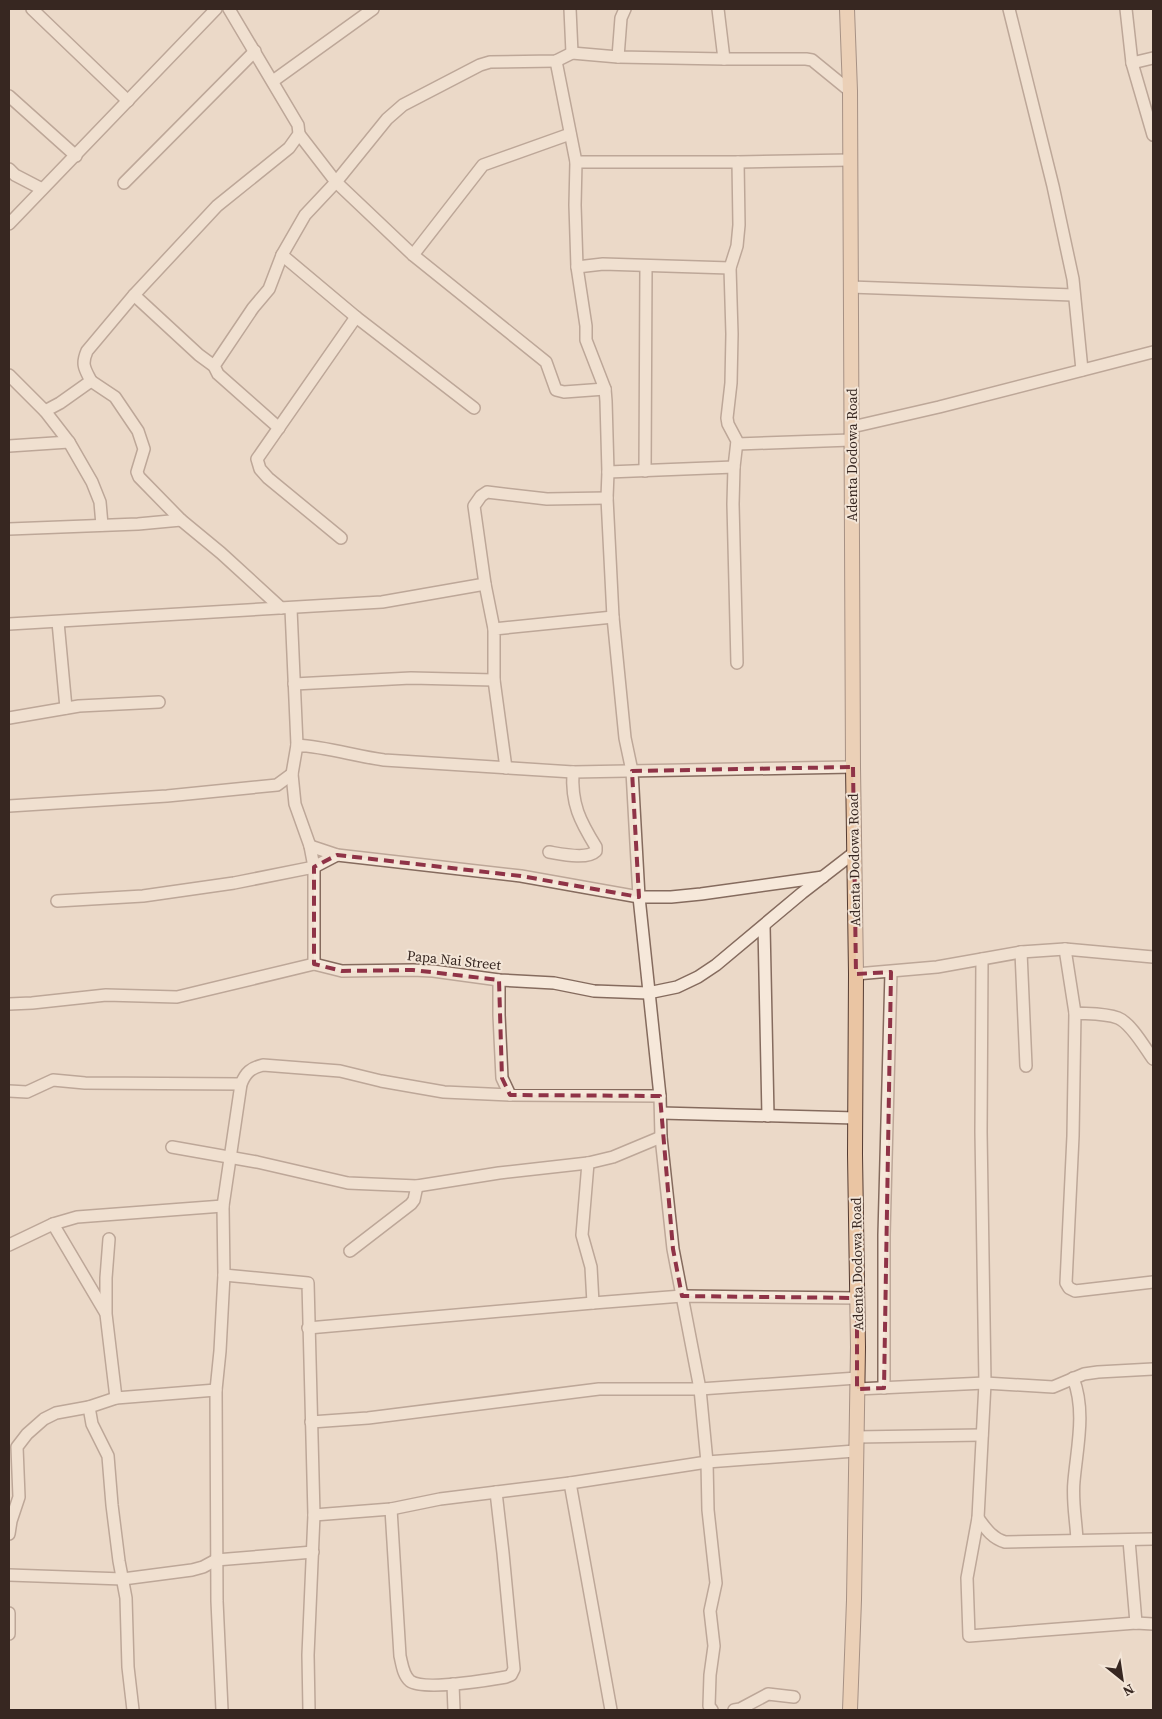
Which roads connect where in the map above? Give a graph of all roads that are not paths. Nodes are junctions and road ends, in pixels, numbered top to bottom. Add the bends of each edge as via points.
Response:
1 (32, 9) edge
2 (216, 9) edge
3 (229, 9) edge
4 (373, 9) edge
5 (570, 9) edge
6 (624, 9) edge
7 (718, 9) edge
8 (847, 9) edge
9 (1009, 9) edge
10 (1126, 9) edge
11 (255, 51) junction
12 (572, 53) junction
13 (618, 57) junction
14 (1153, 58) edge
15 (724, 60) junction
16 (556, 61) junction
17 (1132, 63) junction
18 (273, 81) junction
19 (850, 91) junction
20 (9, 96) edge
21 (128, 101) junction
22 (299, 134) junction
23 (570, 134) junction
24 (1153, 135) edge
25 (76, 156) junction
26 (850, 160) junction
27 (576, 162) junction
28 (738, 162) junction
29 (9, 169) edge
30 (336, 182) junction
31 (124, 183) dead end
32 (42, 189) junction
33 (9, 224) edge
34 (282, 255) junction
35 (413, 255) junction
36 (646, 266) junction
37 (577, 268) junction
38 (730, 268) junction
39 (850, 287) junction
40 (134, 295) junction
41 (1073, 295) junction
42 (356, 317) junction
43 (1153, 352) edge
44 (214, 366) junction
45 (1082, 370) junction
46 (9, 375) edge
47 (91, 381) junction
48 (605, 389) junction
49 (474, 408) dead end
50 (45, 411) junction
51 (279, 428) junction
52 (852, 434) junction
53 (68, 442) junction
54 (737, 444) junction
55 (9, 446) edge
56 (734, 467) junction
57 (645, 471) junction
58 (608, 472) junction
59 (607, 498) junction
60 (181, 520) junction
61 (102, 525) junction
62 (9, 530) edge
63 (341, 538) dead end
64 (485, 584) junction
65 (286, 608) junction
66 (613, 617) junction
67 (58, 622) junction
68 (9, 624) edge
69 (494, 629) junction
70 (737, 663) dead end
71 (494, 680) junction
72 (294, 684) junction
73 (159, 702) dead end
74 (66, 708) junction
75 (9, 718) edge
76 (297, 745) junction
77 (852, 767) junction
78 (506, 768) junction
79 (632, 771) junction
80 (573, 772) junction
81 (292, 774) junction
82 (277, 785) junction
83 (295, 804) junction
84 (9, 806) edge
85 (310, 846) junction
86 (549, 852) dead end
87 (855, 852) junction
88 (337, 855) junction
89 (314, 867) junction
90 (824, 876) junction
91 (639, 897) junction
92 (57, 901) dead end
93 (764, 926) junction
94 (1065, 949) junction
95 (1021, 952) junction
96 (1153, 957) edge
97 (982, 959) junction
98 (314, 964) junction
99 (891, 972) junction
100 (856, 974) junction
101 (499, 980) junction
102 (648, 993) junction
103 (9, 1004) edge
104 (1075, 1013) junction
105 (1153, 1059) edge
106 (1026, 1066) dead end
107 (502, 1078) junction
108 (240, 1084) junction
109 (9, 1091) edge
110 (492, 1094) junction
111 (510, 1095) junction
112 (660, 1096) junction
113 (661, 1113) junction
114 (768, 1116) junction
115 (856, 1118) junction
116 (661, 1137) junction
117 (172, 1147) dead end
118 (230, 1158) junction
119 (588, 1163) junction
120 (417, 1186) junction
121 (223, 1206) junction
122 (53, 1224) junction
123 (109, 1239) dead end
124 (9, 1245) edge
125 (350, 1251) dead end
126 (224, 1275) junction
127 (1153, 1282) edge
128 (682, 1296) junction
129 (857, 1298) junction
130 (594, 1303) junction
131 (106, 1314) junction
132 (308, 1328) junction
133 (1153, 1369) edge
134 (1073, 1378) junction
135 (857, 1383) junction
136 (985, 1383) junction
137 (884, 1388) junction
138 (700, 1389) junction
139 (216, 1390) junction
140 (116, 1398) junction
141 (89, 1407) junction
142 (311, 1422) junction
143 (982, 1435) junction
144 (856, 1437) junction
145 (855, 1451) junction
146 (13, 1460) edge
147 (707, 1462) junction
148 (570, 1483) junction
149 (496, 1492) junction
150 (391, 1509) junction
151 (314, 1515) junction
152 (978, 1518) junction
153 (9, 1534) edge
154 (1153, 1539) edge
155 (1078, 1540) junction
156 (1130, 1540) junction
157 (313, 1552) junction
158 (216, 1560) junction
159 (9, 1575) edge
160 (123, 1580) junction
161 (9, 1613) edge
162 (1136, 1623) junction
163 (1153, 1624) edge
164 (9, 1634) edge
165 (453, 1684) junction
166 (794, 1697) dead end
167 (133, 1710) edge
168 (222, 1710) edge
169 (309, 1710) edge
170 (454, 1710) edge
171 (611, 1710) edge
172 (712, 1710) edge
173 (734, 1710) edge
174 (850, 1710) edge

1 - 21 street
2 - 21 street
3 - 11 street
4 - 18 street
5 - 12 street
6 - 13 street
7 - 15 street
8 - 19 main road, Adenta Dodowa Road
9 - 41 street via 1053,186 1073,279
10 - 17 street
11 - 18 street
11 - 31 street
12 - 13 street
12 - 16 street
13 - 15 street
14 - 17 street
15 - 19 street via 812,60
16 - 23 street
16 - 30 street via 490,62 403,105 376,131
17 - 24 street
18 - 22 street via 298,126
19 - 26 main road, Adenta Dodowa Road
20 - 25 street
21 - 25 street
22 - 30 street
22 - 40 street via 289,148 217,206
23 - 27 street
23 - 35 street via 483,165
25 - 32 street
26 - 28 street
26 - 39 main road, Adenta Dodowa Road
27 - 28 street
27 - 37 street
28 - 38 street via 739,225
29 - 32 street
30 - 34 street via 305,215
30 - 35 street
32 - 33 street
34 - 42 street
34 - 44 street via 269,289
35 - 48 street via 546,362 556,390
36 - 37 street via 603,264
36 - 38 street
36 - 57 street
37 - 48 street via 587,346
38 - 54 street via 732,334 727,418
39 - 41 street
39 - 52 main road, Adenta Dodowa Road
40 - 44 street
40 - 47 street via 87,351 84,368
41 - 45 street
42 - 49 street
42 - 51 street
43 - 45 street
44 - 51 street via 218,374
45 - 52 street via 938,407
46 - 50 street
47 - 50 street
47 - 60 street via 116,397 132,421 144,446 137,472 139,477
48 - 58 street
50 - 53 street
51 - 63 street via 257,460 260,469
52 - 54 street
52 - 77 main road, Adenta Dodowa Road
53 - 55 street
53 - 61 street via 92,482 100,502
54 - 56 street
56 - 57 street
56 - 70 street
57 - 58 street
58 - 59 street
59 - 64 street via 547,499 488,492 481,496 474,506
59 - 66 street
60 - 61 street
60 - 65 street
61 - 62 street
64 - 65 street via 387,602
64 - 69 street
65 - 67 street
65 - 72 street
66 - 69 street
66 - 79 street via 625,738
67 - 68 street
67 - 74 street
69 - 71 street
71 - 72 street via 411,678
71 - 78 street
72 - 76 street
73 - 74 street
74 - 75 street
76 - 78 street via 325,747 384,760
76 - 81 street
77 - 79 street
77 - 87 main road, Adenta Dodowa Road
78 - 80 street
79 - 80 street
79 - 91 street
80 - 86 street via 576,809 596,851 585,856
81 - 82 street
81 - 83 street
82 - 83 street
82 - 84 street
83 - 85 street
85 - 88 street
85 - 89 street
87 - 90 street, Papa Nai Street
87 - 100 main road, Adenta Dodowa Road
88 - 89 street
88 - 91 street via 521,876
89 - 92 street via 152,895
89 - 98 street
90 - 91 street via 701,894
90 - 93 street, Papa Nai Street
91 - 102 street
93 - 102 street, Papa Nai Street via 698,977 677,987
93 - 114 street
94 - 95 street
94 - 96 street
94 - 104 street
95 - 97 street
95 - 106 street
97 - 99 street
97 - 136 street
98 - 101 street, Papa Nai Street via 342,972 413,970
98 - 103 street, Papa Nai Street via 177,997 106,995
99 - 100 street
99 - 137 street via 884,1236
100 - 115 main road, Adenta Dodowa Road
101 - 102 street, Papa Nai Street
101 - 107 street
102 - 112 street
104 - 105 street via 1118,1018 1131,1028
104 - 127 street via 1066,1283 1075,1290
107 - 110 street
107 - 111 street
108 - 109 street via 53,1080 29,1091
108 - 110 street via 248,1072 263,1065 340,1071 444,1092
108 - 118 street
110 - 111 street
111 - 112 street
112 - 113 street
113 - 114 street
113 - 116 street
114 - 115 street
115 - 129 main road, Adenta Dodowa Road
116 - 119 street via 613,1157
116 - 128 street via 673,1249
117 - 118 street
118 - 120 street via 348,1183
118 - 121 street
119 - 120 street
119 - 130 street via 582,1235 591,1267
120 - 125 street via 411,1204
121 - 122 street via 90,1215
121 - 126 street
122 - 124 street
122 - 131 street
123 - 131 street
126 - 132 street via 307,1282
126 - 139 street
128 - 129 street
128 - 130 street
128 - 138 street
129 - 135 main road, Adenta Dodowa Road
130 - 132 street
131 - 140 street
132 - 142 street
133 - 134 street via 1098,1372
134 - 136 street via 1053,1387
134 - 155 street via 1080,1402 1074,1482
135 - 137 street
135 - 138 street
135 - 144 main road, Adenta Dodowa Road
136 - 137 street
136 - 143 street
138 - 142 street via 599,1389 368,1418
138 - 147 street
139 - 140 street
139 - 158 street
140 - 141 street
141 - 146 street via 56,1413 34,1426 20,1441
141 - 160 street via 92,1424 108,1456
142 - 151 street
143 - 144 street
143 - 152 street
144 - 145 main road, Adenta Dodowa Road
145 - 147 street
145 - 174 main road, Adenta Dodowa Road
146 - 153 street via 19,1497
147 - 148 street
147 - 172 street via 708,1510 716,1583 710,1617 714,1646 709,1706
148 - 149 street
148 - 171 street
149 - 150 street
149 - 165 street via 514,1669 506,1677
150 - 151 street
150 - 165 street via 403,1669 416,1684
151 - 157 street
152 - 155 street via 989,1533 1005,1542
152 - 162 street via 967,1578 969,1636
154 - 156 street
155 - 156 street
156 - 162 street
157 - 158 street
157 - 169 street
158 - 160 street via 192,1570
158 - 168 street
159 - 160 street
160 - 167 street
161 - 164 street
162 - 163 street
165 - 170 street
166 - 173 street via 768,1694

